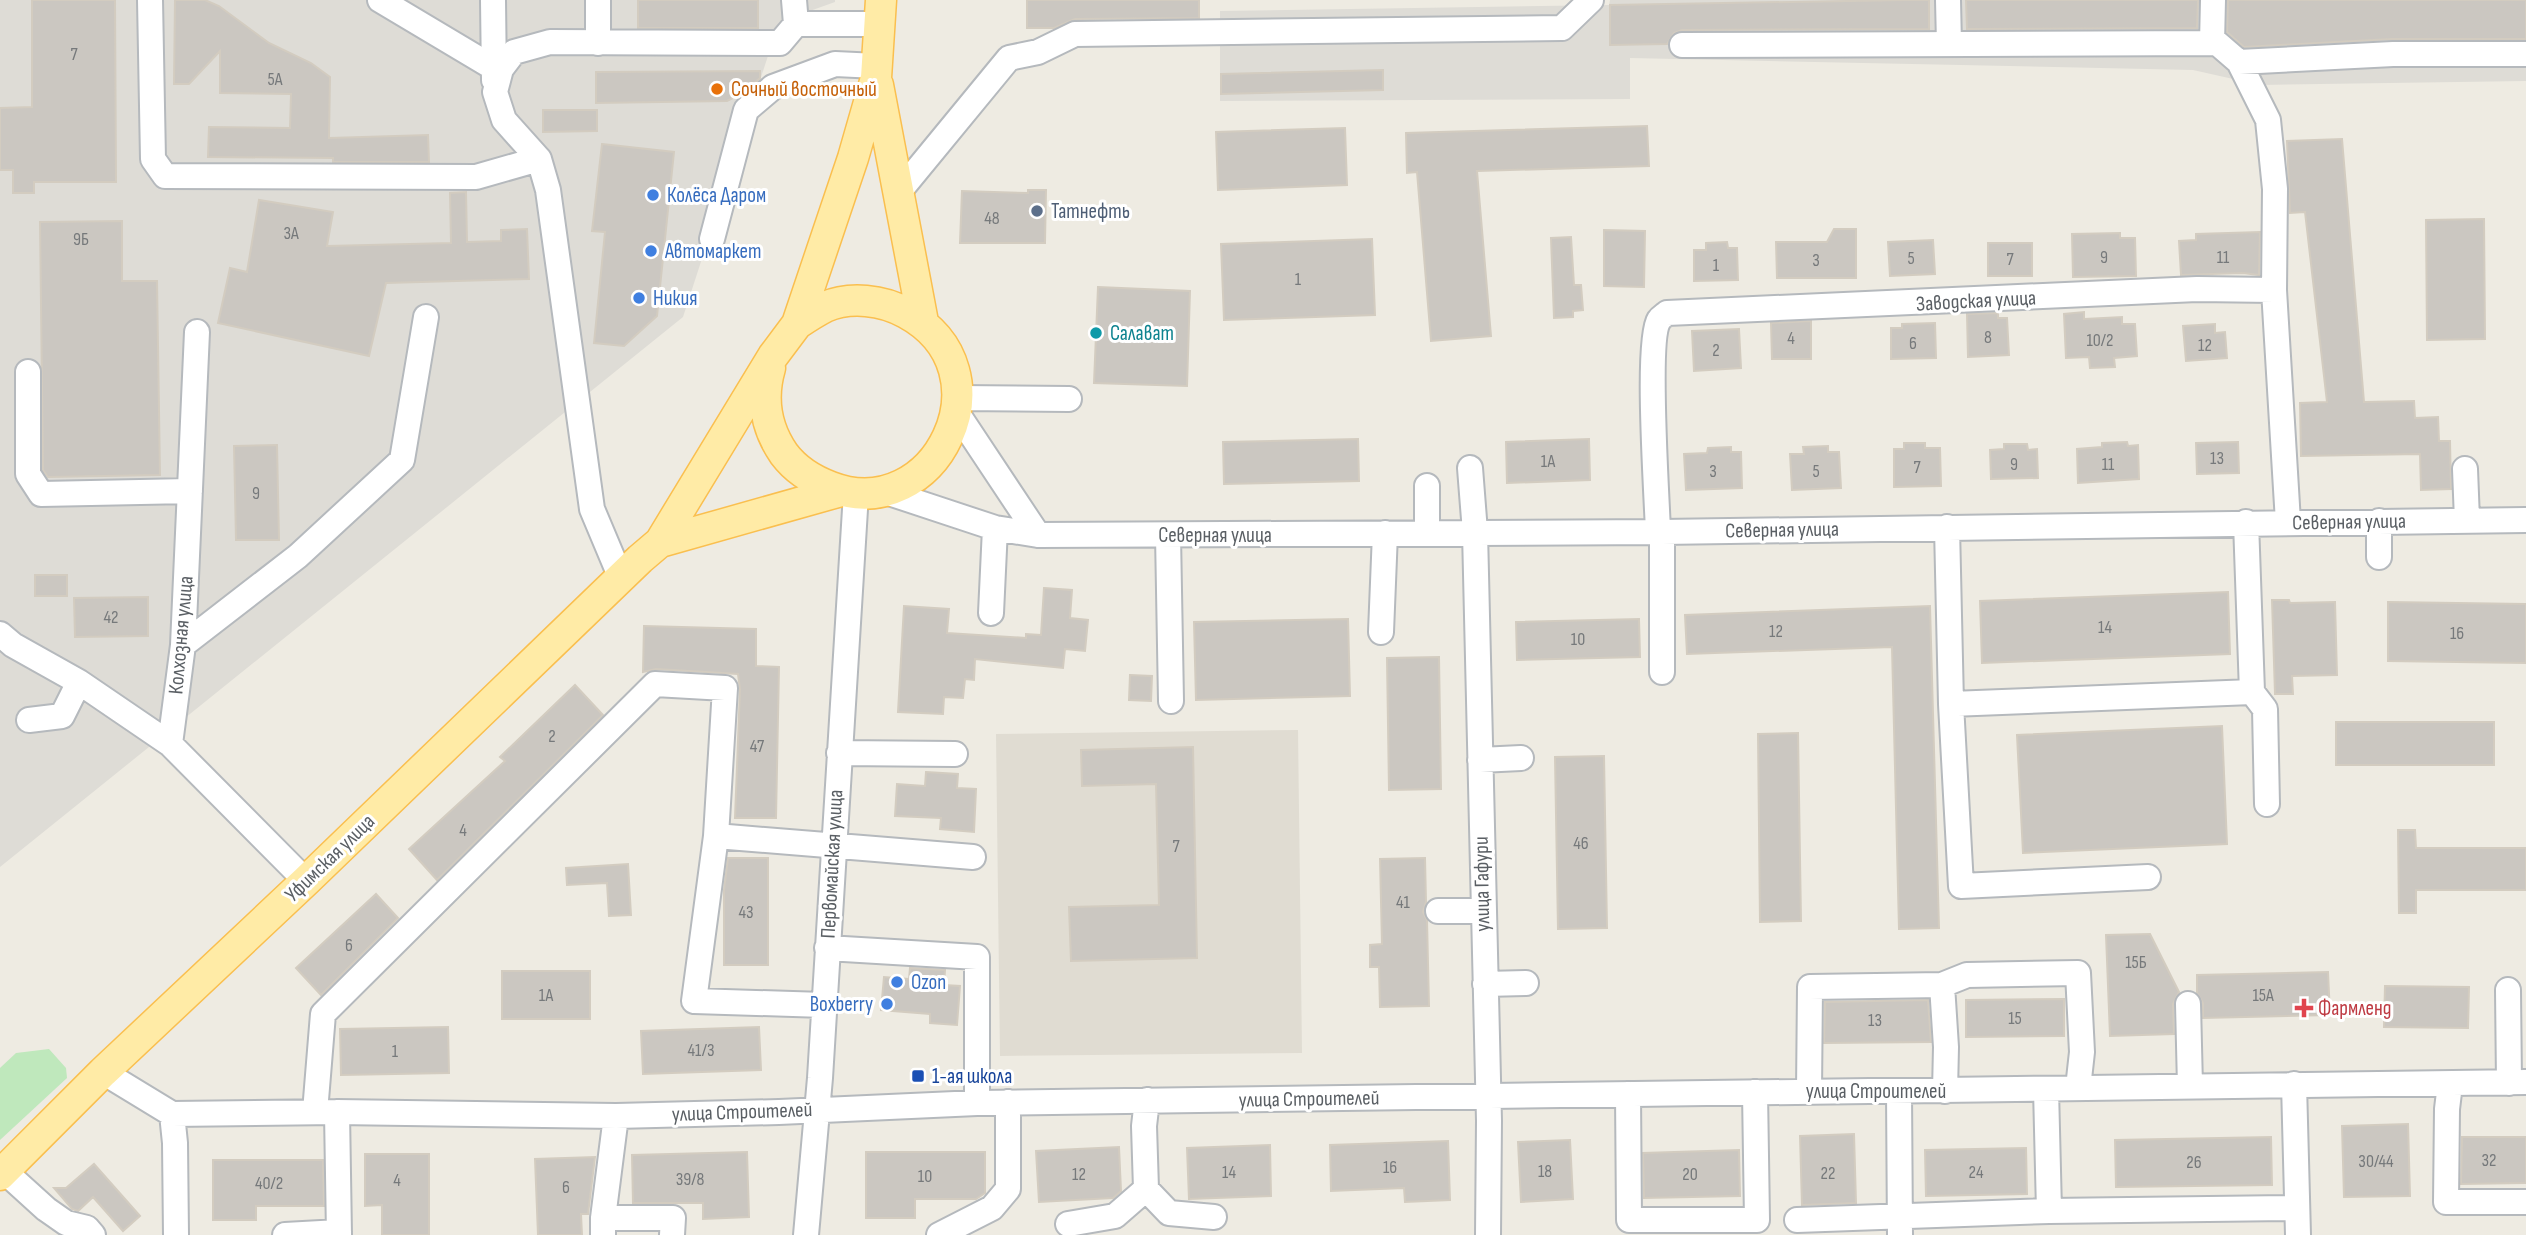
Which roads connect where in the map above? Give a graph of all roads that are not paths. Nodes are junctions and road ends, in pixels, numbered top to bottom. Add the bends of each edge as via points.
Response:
1 (150, 0) edge
2 (380, 0) edge
3 (493, 0) edge
4 (598, 0) edge
5 (1591, 0) edge
6 (1948, 0) edge
7 (2213, 0) edge
8 (795, 12) edge
9 (881, 12) edge
10 (598, 43) junction
11 (2212, 43) junction
12 (1949, 44) junction
13 (1682, 45) dead end
14 (2526, 54) edge
15 (2239, 62) junction
16 (877, 72) junction
17 (494, 80) junction
18 (539, 159) junction
19 (898, 193) junction
20 (712, 239) dead end
21 (2274, 290) junction
22 (426, 317) dead end
23 (923, 322) junction
24 (797, 324) junction
25 (197, 332) dead end
26 (773, 356) junction
27 (28, 372) dead end
28 (1069, 399) dead end
29 (957, 405) junction
30 (1471, 468) dead end
31 (2465, 470) dead end
32 (1427, 486) dead end
33 (190, 491) junction
34 (860, 492) junction
35 (2466, 520) junction
36 (2526, 520) edge
37 (2379, 521) junction
38 (2246, 522) junction
39 (2288, 522) junction
40 (995, 527) junction
41 (1947, 527) junction
42 (1475, 532) junction
43 (1660, 532) junction
44 (1385, 533) junction
45 (1427, 533) junction
46 (1038, 535) junction
47 (1168, 535) junction
48 (660, 542) junction
49 (2379, 557) dead end
50 (621, 578) junction
51 (991, 613) dead end
52 (1381, 632) dead end
53 (0, 634) edge
54 (183, 645) junction
55 (1662, 672) dead end
56 (79, 682) junction
57 (2252, 692) junction
58 (1171, 701) dead end
59 (1951, 704) junction
60 (29, 720) dead end
61 (170, 744) junction
62 (839, 752) junction
63 (956, 754) dead end
64 (1521, 758) dead end
65 (1480, 760) junction
66 (2267, 804) dead end
67 (716, 836) junction
68 (834, 847) junction
69 (973, 857) dead end
70 (2148, 877) dead end
71 (306, 881) junction
72 (1438, 911) dead end
73 (1483, 911) junction
74 (827, 948) junction
75 (1525, 983) dead end
76 (1485, 984) junction
77 (1942, 985) junction
78 (2508, 990) dead end
79 (2188, 1004) dead end
80 (824, 1005) junction
81 (103, 1072) junction
82 (2518, 1082) edge
83 (2294, 1084) junction
84 (2450, 1084) junction
85 (2190, 1086) junction
86 (2078, 1088) junction
87 (2046, 1089) junction
88 (1755, 1091) junction
89 (1809, 1091) junction
90 (1899, 1091) junction
91 (1945, 1091) junction
92 (1628, 1094) junction
93 (1488, 1097) junction
94 (1147, 1100) junction
95 (977, 1102) junction
96 (1008, 1102) junction
97 (816, 1110) junction
98 (326, 1112) junction
99 (172, 1114) junction
100 (616, 1116) junction
101 (2, 1173) edge
102 (1146, 1189) junction
103 (2526, 1202) edge
104 (2297, 1208) junction
105 (2049, 1211) junction
106 (1214, 1217) dead end
107 (1797, 1220) dead end
108 (1068, 1224) dead end
109 (603, 1226) edge
110 (1900, 1226) edge
111 (339, 1233) edge
112 (93, 1235) edge
113 (176, 1235) edge
114 (285, 1235) edge
115 (672, 1235) edge
116 (806, 1235) edge
117 (939, 1235) edge
118 (1488, 1235) edge
119 (2298, 1235) edge

1 - 18 street via 153,159 165,176 476,177
2 - 17 street
3 - 17 street
4 - 10 street
5 - 19 street via 1562,28 1075,34 1038,52 1010,58
6 - 12 street
7 - 11 street
8 - 9 street
8 - 10 street via 780,43
9 - 16 main road
10 - 17 street via 550,42 514,52
11 - 12 street
11 - 15 street
12 - 13 street
14 - 15 street via 2393,54
15 - 21 street via 2269,121 2275,189
16 - 19 main road
16 - 20 street via 835,64 773,87 746,110
16 - 24 main road
17 - 18 street via 503,120
18 - 50 street via 548,190 592,509
19 - 23 main road
21 - 39 street
21 - 43 street, Заводская улица via 2197,289 1667,313 1655,335 1653,380
22 - 54 street via 402,460 298,556
23 - 24 main road via 893,305 860,300 826,306
23 - 29 main road via 945,348 957,379
24 - 26 main road
25 - 33 street, Колхозная улица
26 - 34 main road via 765,403 775,440 791,463 814,481
26 - 48 main road
27 - 33 street via 28,474 41,494
28 - 29 street
29 - 34 main road via 948,440 932,463 909,481
29 - 46 street
30 - 42 street, улица Гафури
31 - 35 street
32 - 45 street
33 - 54 street, Колхозная улица
34 - 40 street, Северная улица
34 - 48 main road
34 - 62 street, Первомайская улица
35 - 36 street, Северная улица
35 - 37 street, Северная улица
37 - 39 street, Северная улица
37 - 49 street
38 - 39 street, Северная улица
38 - 41 street, Северная улица
38 - 57 street
40 - 46 street, Северная улица
40 - 51 street
41 - 43 street, Северная улица
41 - 59 street
42 - 43 street, Северная улица
42 - 45 street, Северная улица
42 - 65 street, улица Гафури
43 - 55 street
44 - 45 street, Северная улица
44 - 47 street, Северная улица
44 - 52 street
46 - 47 street, Северная улица
47 - 58 street
48 - 50 main road, Уфимская улица
50 - 71 main road, Уфимская улица
53 - 56 street
54 - 61 street, Колхозная улица
56 - 60 street via 62,716
56 - 61 street
57 - 59 street
57 - 66 street via 2265,709
59 - 70 street via 1961,887
61 - 71 street
62 - 63 street
62 - 68 street, Первомайская улица
64 - 65 street
65 - 73 street, улица Гафури
67 - 68 street
67 - 80 street via 694,1000
67 - 98 street via 724,688 655,684 323,1014
68 - 69 street
68 - 74 street, Первомайская улица
71 - 81 main road, Уфимская улица
72 - 73 street
73 - 76 street, улица Гафури
74 - 80 street, Первомайская улица
74 - 95 street via 977,957
75 - 76 street
76 - 93 street, улица Гафури
77 - 86 street via 1966,975 2078,973 2082,1052
77 - 89 street via 1810,987
77 - 91 street
78 - 82 street
79 - 85 street
80 - 97 street, Первомайская улица
81 - 99 street
81 - 101 main road, Уфимская улица
82 - 84 street, улица Строителей
83 - 84 street, улица Строителей
83 - 85 street, улица Строителей
83 - 104 street
84 - 103 street via 2446,1202
85 - 86 street, улица Строителей
86 - 87 street, улица Строителей
87 - 91 street, улица Строителей
87 - 105 street
88 - 89 street, улица Строителей
88 - 92 street, улица Строителей
88 - 92 street via 1757,1220 1629,1220
89 - 90 street, улица Строителей
90 - 91 street, улица Строителей
90 - 110 street
92 - 93 street, улица Строителей
93 - 94 street, улица Строителей
93 - 118 street, улица Гафури
94 - 96 street, улица Строителей
94 - 102 street
95 - 96 street, улица Строителей
95 - 97 street, улица Строителей
96 - 117 street via 1009,1189 992,1208
97 - 100 street, улица Строителей
97 - 116 street, Первомайская улица
98 - 99 street, улица Строителей
98 - 100 street, улица Строителей
98 - 111 street
99 - 113 street
100 - 109 street
101 - 112 street via 66,1223 87,1228
102 - 106 street via 1169,1213
102 - 108 street via 1115,1216
104 - 105 street
104 - 119 street
105 - 110 street
107 - 110 street
109 - 115 street via 673,1218
111 - 114 street

